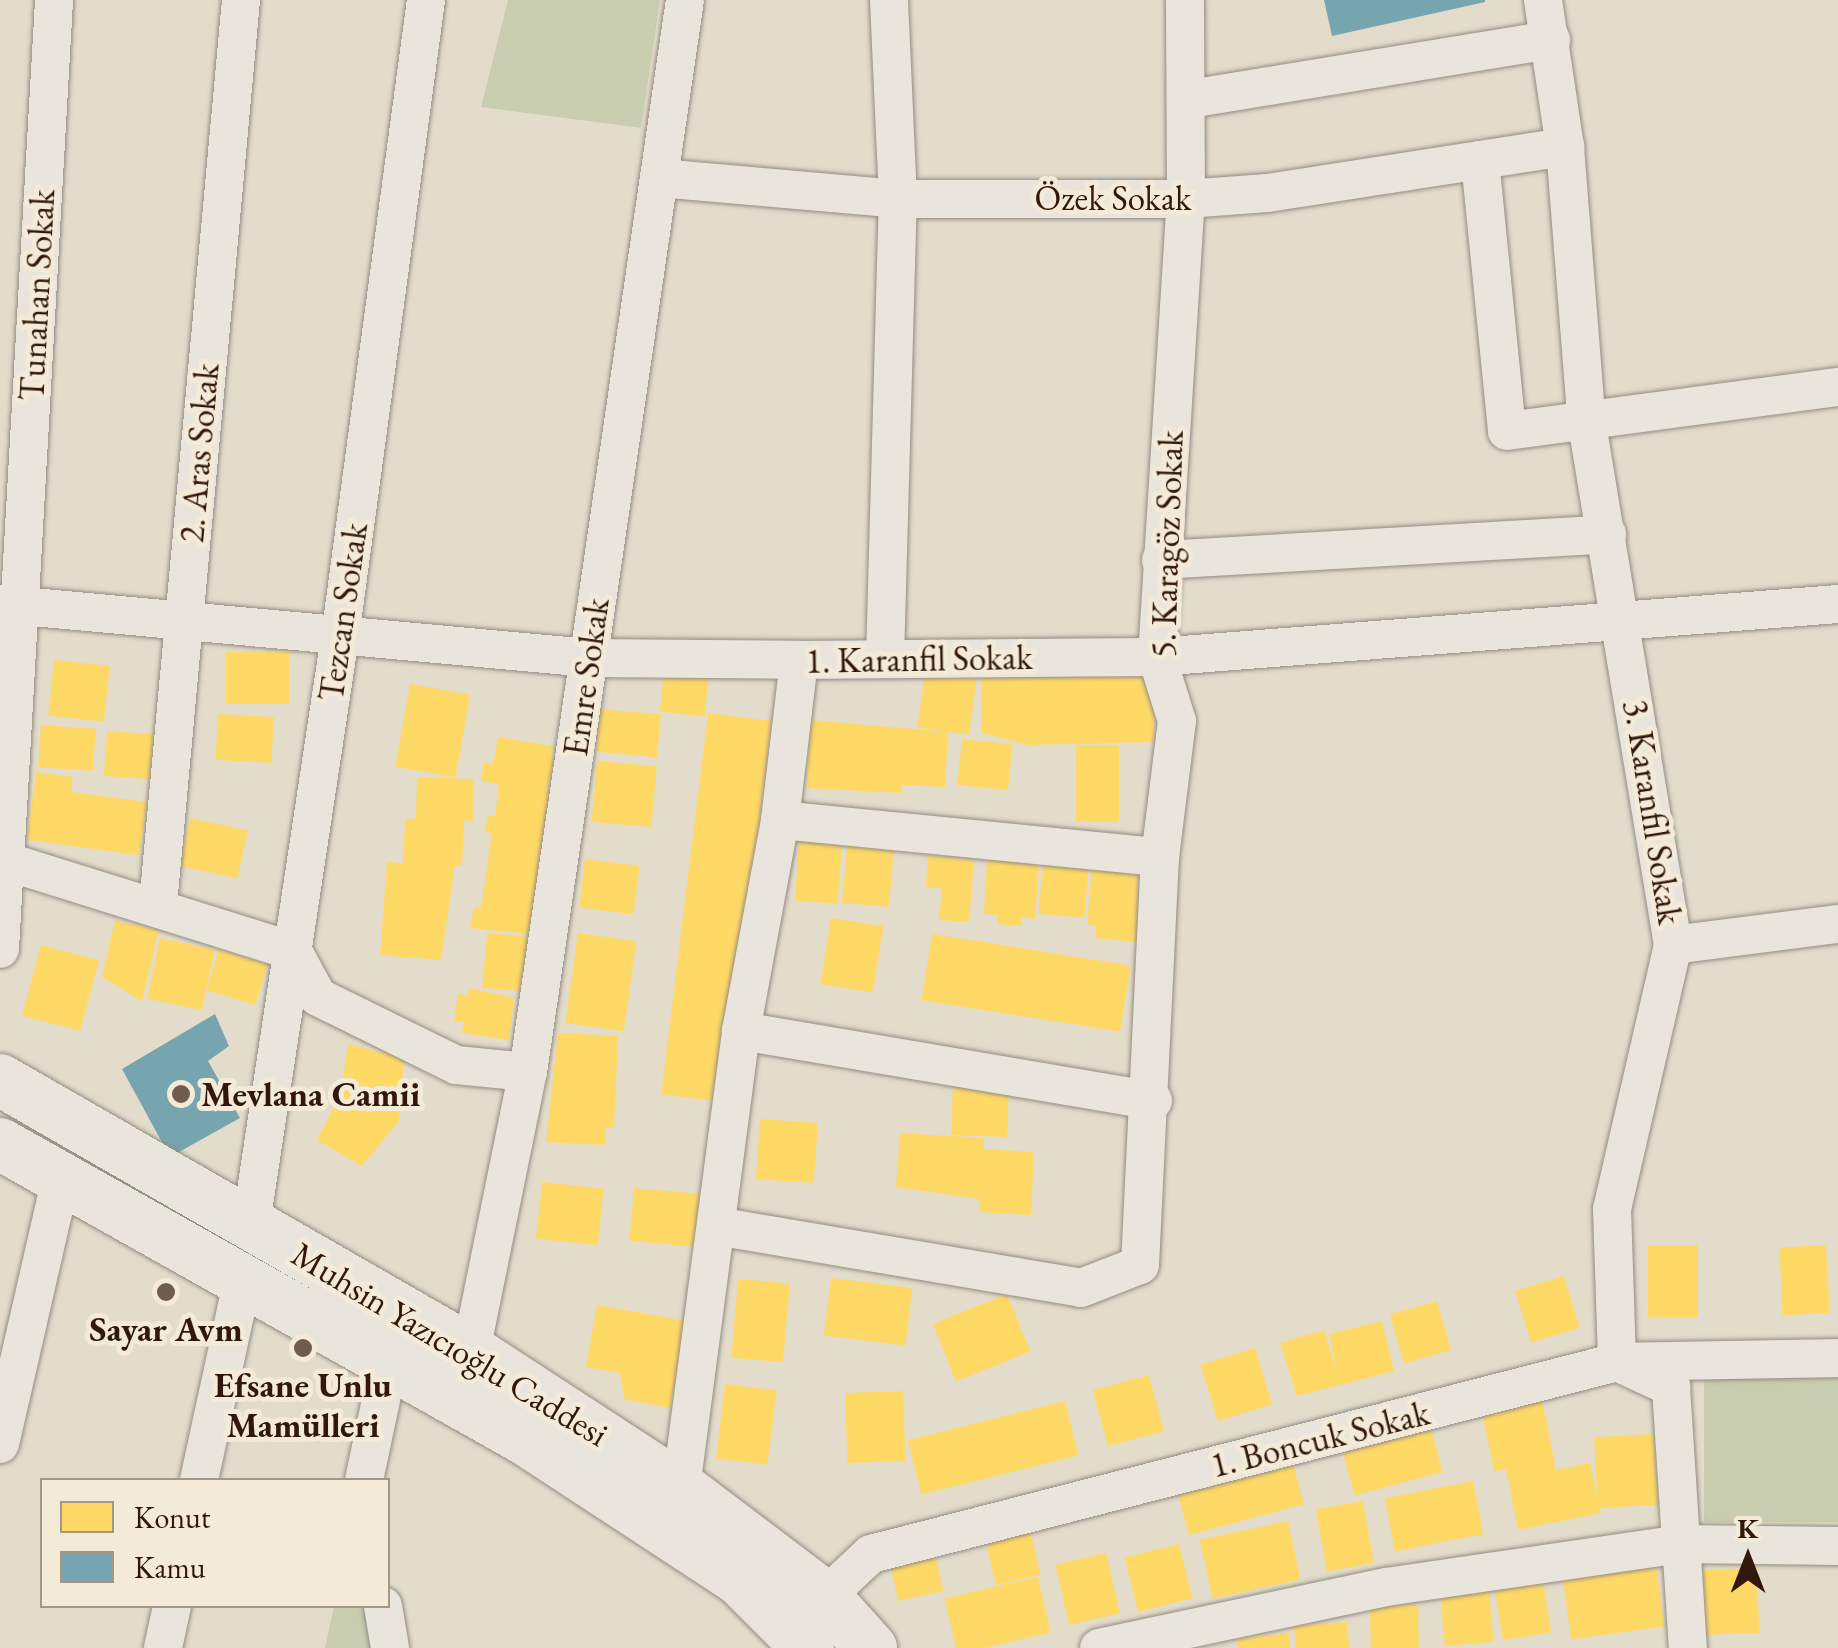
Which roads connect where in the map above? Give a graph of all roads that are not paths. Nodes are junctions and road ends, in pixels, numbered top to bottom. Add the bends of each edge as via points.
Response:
1 (54, 0) edge
2 (241, 0) edge
3 (426, 0) edge
4 (685, 0) edge
5 (889, 0) edge
6 (1185, 0) edge
7 (1543, 0) edge
8 (1551, 40) junction
9 (1190, 99) junction
10 (1564, 147) junction
11 (1480, 160) junction
12 (659, 178) junction
13 (898, 198) junction
14 (1186, 198) junction
15 (1838, 387) edge
16 (1588, 424) junction
17 (1606, 534) junction
18 (1162, 560) junction
19 (10, 604) edge
20 (1838, 604) edge
21 (1624, 619) junction
22 (184, 623) junction
23 (340, 636) junction
24 (1157, 656) junction
25 (590, 658) junction
26 (885, 659) junction
27 (798, 660) junction
28 (780, 820) junction
29 (1160, 858) junction
30 (5, 861) junction
31 (158, 905) junction
32 (1838, 924) edge
33 (1673, 945) junction
34 (0, 949) edge
35 (292, 952) junction
36 (741, 1031) junction
37 (528, 1072) junction
38 (0, 1080) edge
39 (1152, 1100) junction
40 (0, 1144) edge
41 (61, 1178) junction
42 (252, 1224) junction
43 (716, 1226) junction
44 (242, 1279) junction
45 (471, 1351) junction
46 (1838, 1358) edge
47 (389, 1362) junction
48 (1617, 1362) junction
49 (0, 1444) edge
50 (199, 1478) edge
51 (364, 1478) edge
52 (681, 1488) junction
53 (1681, 1544) junction
54 (1838, 1546) edge
55 (825, 1598) junction
56 (172, 1608) edge
57 (383, 1608) edge
58 (163, 1648) edge
59 (390, 1648) edge
60 (808, 1648) edge
61 (871, 1648) edge
62 (1099, 1648) edge
63 (1688, 1648) edge

1 - 19 street, Tunahan Sokak
2 - 22 street, 2. Aras Sokak
3 - 23 street, Tezcan Sokak
4 - 12 street, Emre Sokak
5 - 13 street
6 - 9 street, 5. Karagöz Sokak
7 - 8 street, 3. Karanfil Sokak
8 - 9 street
8 - 10 street, 3. Karanfil Sokak
9 - 14 street, 5. Karagöz Sokak
10 - 11 street, Özek Sokak
10 - 16 street, 3. Karanfil Sokak
11 - 14 street, Özek Sokak via 1267,193
11 - 16 street via 1508,431
12 - 13 street, Özek Sokak
12 - 25 street, Emre Sokak
13 - 14 street, Özek Sokak
13 - 26 street
14 - 18 street, 5. Karagöz Sokak
15 - 16 street
16 - 17 street, 3. Karanfil Sokak
17 - 18 street
17 - 21 street, 3. Karanfil Sokak
18 - 24 street, 5. Karagöz Sokak
19 - 22 street, 1. Karanfil Sokak
19 - 30 street, Tunahan Sokak
20 - 21 street, 1. Karanfil Sokak
21 - 24 street, 1. Karanfil Sokak
21 - 33 street, 3. Karanfil Sokak
22 - 23 street, 1. Karanfil Sokak
22 - 31 street, 2. Aras Sokak
23 - 25 street, 1. Karanfil Sokak
23 - 35 street, Tezcan Sokak
24 - 26 street, 1. Karanfil Sokak
24 - 29 street, 5. Karagöz Sokak via 1177,721
25 - 27 street, 1. Karanfil Sokak
25 - 37 street, Emre Sokak
26 - 27 street, 1. Karanfil Sokak
27 - 28 street
28 - 29 street
28 - 36 street
29 - 39 street, 5. Karagöz Sokak
30 - 31 street
30 - 34 street, Tunahan Sokak
31 - 35 street
32 - 33 street
33 - 48 street, 3. Karanfil Sokak via 1612,1209
35 - 37 street via 318,997 456,1065
35 - 42 street, Tezcan Sokak
36 - 39 street
36 - 43 street
37 - 45 street, Emre Sokak
38 - 42 street, Muhsin Yazıcıoğlu Caddesi
39 - 43 street, 5. Karagöz Sokak via 1140,1265 1082,1288
40 - 41 street, Muhsin Yazıcıoğlu Caddesi
41 - 44 street, Muhsin Yazıcıoğlu Caddesi
41 - 49 street
42 - 44 street
42 - 45 street, Muhsin Yazıcıoğlu Caddesi
43 - 52 street
44 - 47 street, Muhsin Yazıcıoğlu Caddesi
44 - 50 street
45 - 52 street, Muhsin Yazıcıoğlu Caddesi
46 - 48 street, 1. Boncuk Sokak
47 - 51 street
47 - 60 street, Muhsin Yazıcıoğlu Caddesi via 699,1549 774,1609
48 - 53 street via 1671,1387
48 - 55 street, 1. Boncuk Sokak via 872,1554
52 - 55 street, Muhsin Yazıcıoğlu Caddesi
53 - 54 street
53 - 62 street via 1386,1587
53 - 63 street
55 - 61 street, Muhsin Yazıcıoğlu Caddesi
56 - 58 street
57 - 59 street

